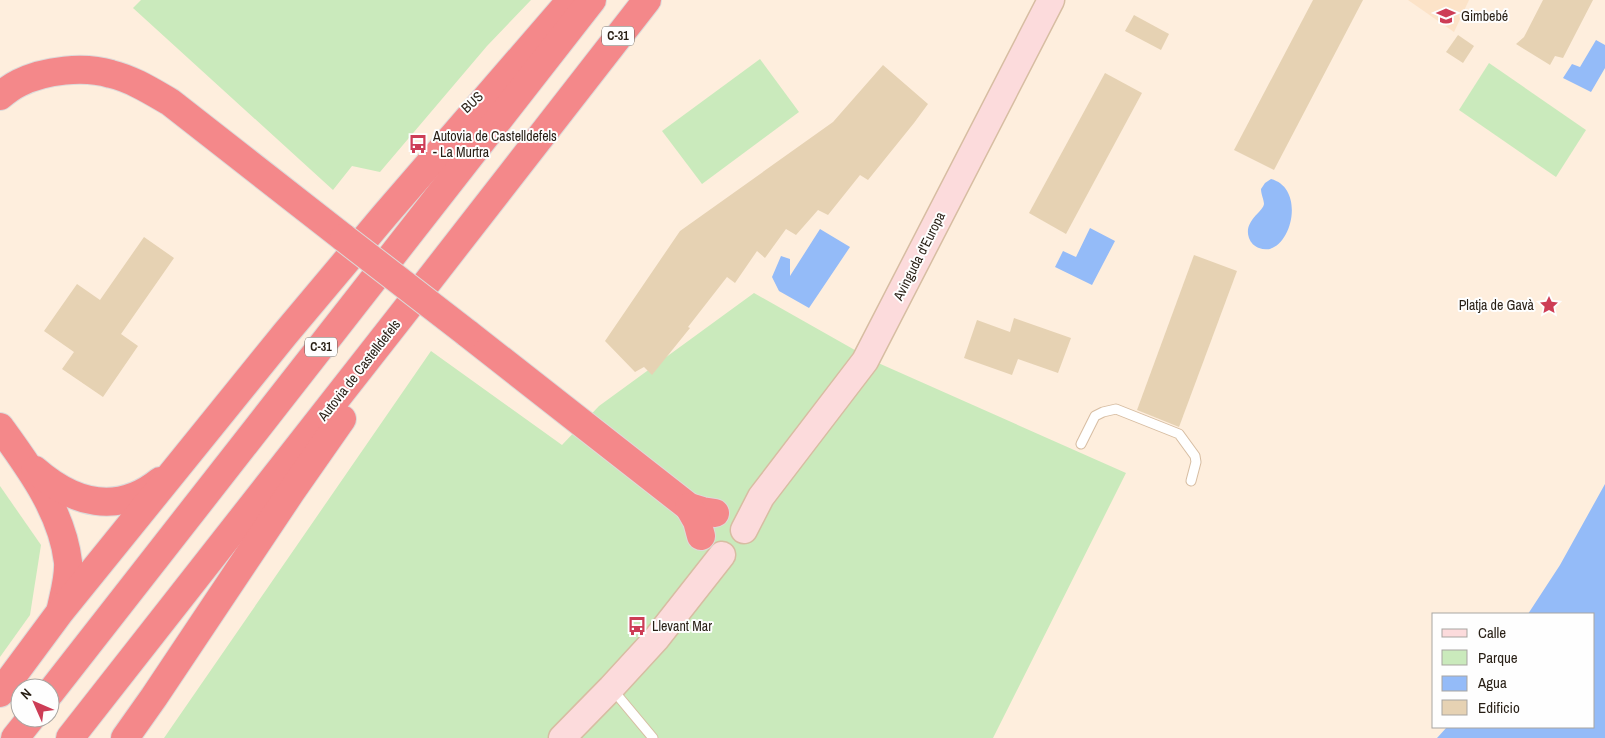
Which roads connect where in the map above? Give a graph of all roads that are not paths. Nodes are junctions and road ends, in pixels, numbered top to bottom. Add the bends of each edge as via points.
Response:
1 (571, 0) edge
2 (592, 0) edge
3 (647, 0) edge
4 (1051, 0) edge
5 (515, 64) junction
6 (0, 96) edge
7 (468, 104) dead end
8 (398, 184) dead end
9 (383, 217) junction
10 (402, 316) junction
11 (0, 427) edge
12 (1081, 444) dead end
13 (25, 462) junction
14 (178, 466) junction
15 (1191, 481) dead end
16 (689, 507) junction
17 (730, 519) junction
18 (709, 545) junction
19 (60, 612) junction
20 (60, 680) edge
21 (611, 688) junction
22 (0, 693) edge
23 (23, 728) edge
24 (15, 738) edge
25 (70, 738) edge
26 (125, 738) edge
27 (562, 738) edge
28 (653, 738) edge

1 - 5 highway
2 - 20 highway, C-31
3 - 10 highway, Autovia de Castelldefels / C-31
4 - 17 street, Avinguda d'Europa via 865,360 761,497
5 - 7 lane, BUS
5 - 9 highway
6 - 16 highway, bridge via 20,82 79,69 110,73 170,102
8 - 9 lane
9 - 14 highway
10 - 25 highway, Autovia de Castelldefels / C-31
10 - 26 highway via 339,425
11 - 13 highway
12 - 15 lane via 1095,416 1116,409 1179,434 1195,456
13 - 14 highway via 59,489 77,498 109,503 138,495
13 - 19 highway via 52,508 61,531 68,564
14 - 19 highway
16 - 17 highway
16 - 18 highway
17 - 18 street via 709,517 704,522 701,529
17 - 18 street via 741,544 731,554
18 - 21 street via 691,594 656,639
19 - 22 highway
21 - 27 street
21 - 28 lane
23 - 24 highway

